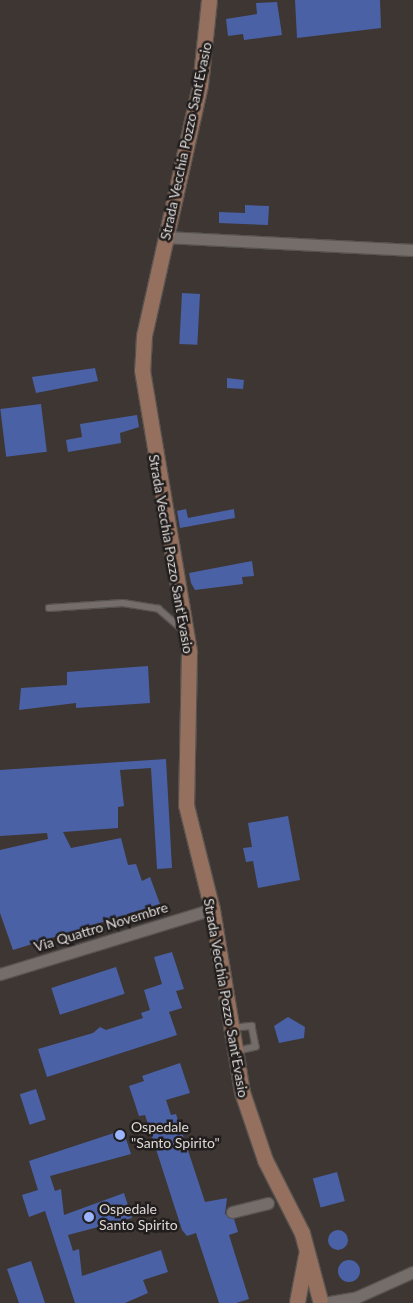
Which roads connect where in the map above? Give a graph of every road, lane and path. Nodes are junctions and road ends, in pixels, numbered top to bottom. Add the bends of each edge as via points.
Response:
1 (209, 0) edge
2 (166, 237) junction
3 (413, 250) edge
4 (49, 608) dead end
5 (186, 632) junction
6 (212, 908) junction
7 (0, 974) edge
8 (230, 1028) junction
9 (234, 1053) junction
10 (268, 1203) dead end
11 (232, 1212) dead end
12 (307, 1246) junction
13 (413, 1272) edge
14 (352, 1300) edge
15 (296, 1302) edge
16 (323, 1302) edge

1 - 2 street, Strada Vecchia Pozzo Sant'Evasio via 200,85
2 - 3 street
2 - 5 street, Strada Vecchia Pozzo Sant'Evasio via 144,336 142,370
4 - 5 lane via 123,603 158,609
5 - 6 street, Strada Vecchia Pozzo Sant'Evasio via 190,673 183,761 186,804
6 - 7 street, Via Quattro Novembre
6 - 8 street, Strada Vecchia Pozzo Sant'Evasio
8 - 9 street, Strada Vecchia Pozzo Sant'Evasio
8 - 9 lane via 252,1026 256,1047
9 - 12 street, Strada Vecchia Pozzo Sant'Evasio via 253,1130
10 - 11 street
12 - 15 street
12 - 16 street, Strada Vecchia Pozzo Sant'Evasio
13 - 14 street
14 - 16 street
15 - 16 street via 310,1296

